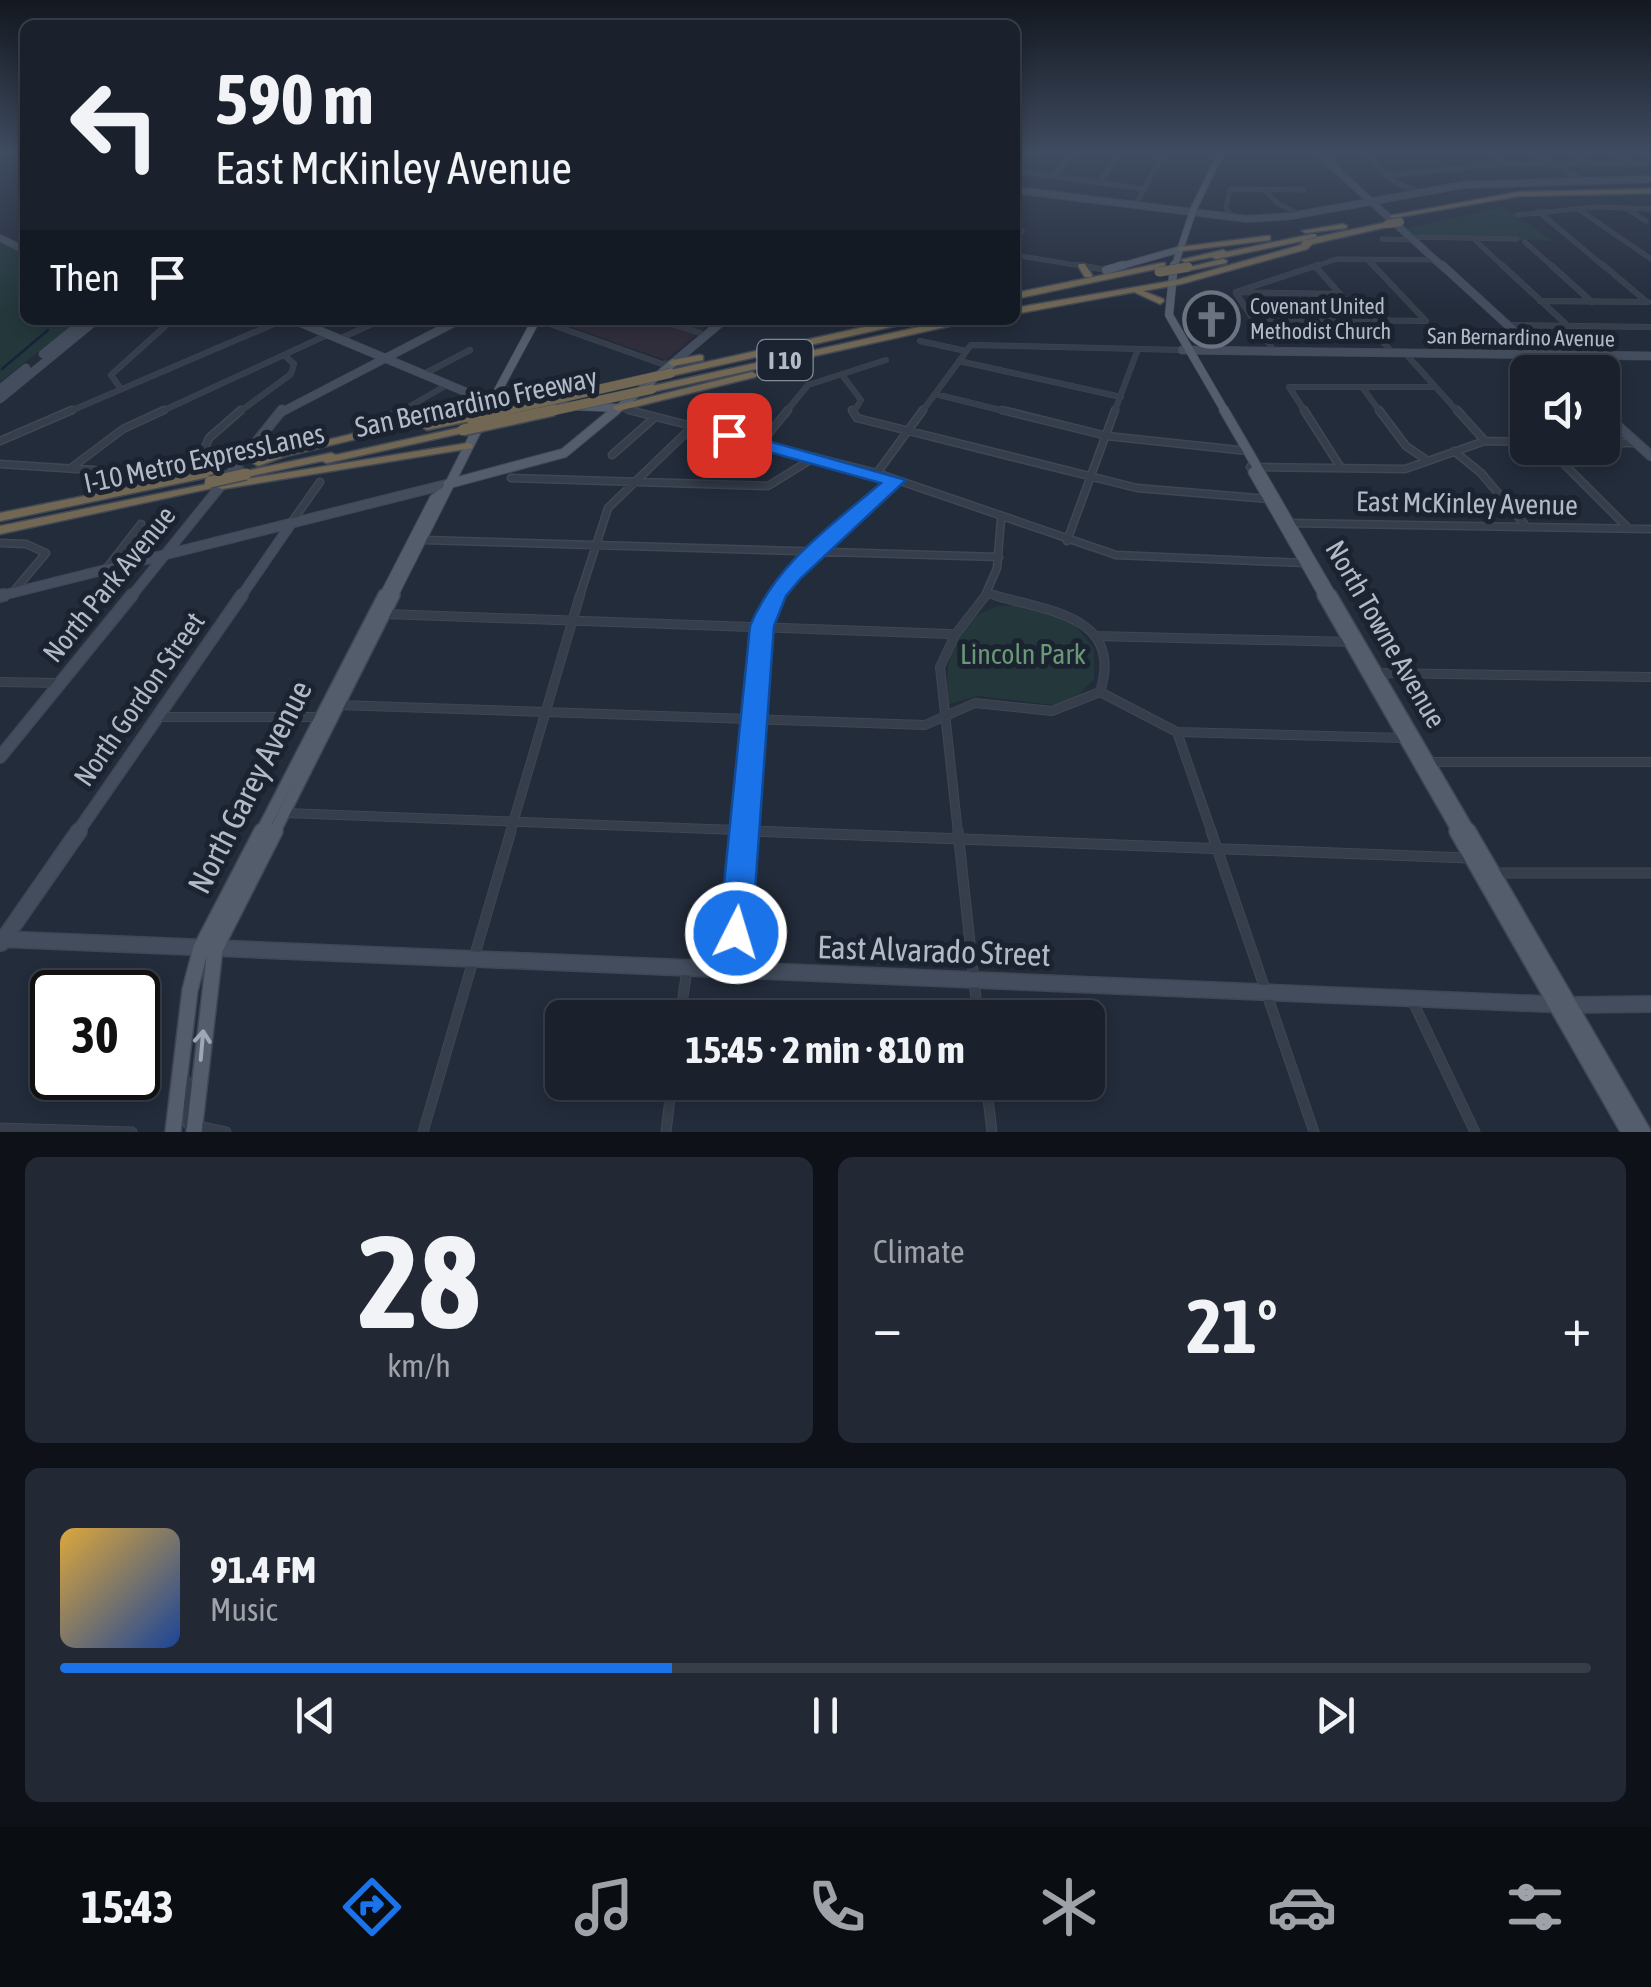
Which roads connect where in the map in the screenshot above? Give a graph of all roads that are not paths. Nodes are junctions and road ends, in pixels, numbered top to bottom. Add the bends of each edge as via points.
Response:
1 (1127, 206) edge
2 (1194, 206) edge
3 (1226, 206) edge
4 (1281, 206) edge
5 (1341, 206) edge
6 (1377, 206) edge
7 (1458, 206) edge
8 (1480, 206) edge
9 (1135, 207) joint
10 (1577, 208) junction
11 (1626, 208) junction
12 (1651, 209) edge
13 (1539, 212) junction
14 (1300, 214) junction
15 (1191, 215) junction
16 (1517, 215) dead end
17 (1222, 219) junction
18 (1233, 219) junction
19 (1391, 220) junction
20 (1646, 221) dead end
21 (1343, 226) junction
22 (1226, 228) dead end
23 (1022, 230) dead end
24 (1020, 233) edge
25 (1413, 238) junction
26 (1516, 238) dead end
27 (1382, 239) dead end
28 (1476, 241) dead end
29 (1311, 242) junction
30 (1525, 242) dead end
31 (1020, 256) edge
32 (1182, 257) junction
33 (1367, 259) junction
34 (1651, 259) edge
35 (1436, 260) junction
36 (1315, 266) junction
37 (1085, 270) junction
38 (1106, 270) joint
39 (1162, 275) junction
40 (1128, 290) junction
41 (1236, 292) junction
42 (1340, 294) junction
43 (1020, 300) edge
44 (1160, 300) junction
45 (1020, 301) edge
46 (1020, 301) edge
47 (1539, 301) junction
48 (1649, 302) edge
49 (1593, 303) junction
50 (1252, 320) junction
51 (1364, 321) junction
52 (1508, 324) junction
53 (79, 325) edge
54 (90, 325) edge
55 (166, 325) edge
56 (271, 325) edge
57 (306, 325) edge
58 (370, 325) edge
59 (449, 325) edge
60 (534, 325) edge
61 (551, 325) edge
62 (675, 325) edge
63 (718, 325) edge
64 (888, 325) edge
65 (903, 325) edge
66 (930, 325) edge
67 (938, 325) edge
68 (884, 326) junction
69 (1568, 326) junction
70 (1651, 327) edge
71 (327, 335) junction
72 (706, 335) junction
73 (919, 336) junction
74 (338, 339) junction
75 (968, 348) junction
76 (1138, 349) junction
77 (470, 350) dead end
78 (1185, 350) junction
79 (1274, 352) junction
80 (1392, 352) junction
81 (685, 353) junction
82 (1405, 353) junction
83 (1540, 354) junction
84 (284, 356) junction
85 (1651, 356) edge
86 (383, 358) junction
87 (701, 358) junction
88 (886, 360) dead end
89 (959, 361) junction
90 (672, 368) junction
91 (687, 370) junction
92 (423, 374) junction
93 (842, 375) junction
94 (448, 385) junction
95 (656, 386) junction
96 (1362, 387) junction
97 (1434, 388) junction
98 (0, 389) edge
99 (121, 390) junction
100 (469, 394) junction
101 (935, 394) junction
102 (1121, 398) junction
103 (0, 399) edge
104 (492, 404) junction
105 (618, 408) junction
106 (647, 411) junction
107 (454, 412) junction
108 (386, 420) dead end
109 (467, 424) junction
110 (693, 426) junction
111 (422, 428) joint
112 (1620, 428) edge
113 (908, 431) junction
114 (1107, 436) junction
115 (1484, 441) junction
116 (0, 442) edge
117 (1510, 442) edge
118 (761, 443) junction
119 (1620, 443) edge
120 (1636, 443) junction
121 (468, 446) junction
122 (1244, 451) junction
123 (1454, 451) junction
124 (612, 454) dead end
125 (1651, 456) edge
126 (814, 457) junction
127 (1429, 462) junction
128 (0, 464) edge
129 (198, 465) junction
130 (1565, 465) edge
131 (1254, 466) junction
132 (71, 468) junction
133 (1341, 468) junction
134 (248, 470) junction
135 (878, 473) junction
136 (511, 478) dead end
137 (1092, 479) junction
138 (896, 480) junction
139 (212, 481) junction
140 (320, 482) dead end
141 (632, 483) junction
142 (446, 488) junction
143 (1273, 499) junction
144 (1001, 519) junction
145 (1286, 523) junction
146 (0, 524) edge
147 (141, 524) dead end
148 (290, 524) junction
149 (1526, 526) junction
150 (1628, 528) junction
151 (1651, 528) edge
152 (424, 540) junction
153 (0, 542) edge
154 (1068, 542) junction
155 (595, 546) junction
156 (816, 552) junction
157 (165, 555) junction
158 (999, 557) junction
159 (1304, 562) junction
160 (105, 570) junction
161 (12, 593) junction
162 (988, 593) junction
163 (0, 596) edge
164 (386, 614) junction
165 (574, 620) junction
166 (762, 626) junction
167 (950, 634) junction
168 (1094, 636) junction
169 (1355, 642) junction
170 (1372, 672) junction
171 (1651, 677) edge
172 (0, 682) edge
173 (60, 683) junction
174 (1100, 692) junction
175 (547, 710) junction
176 (330, 711) junction
177 (158, 717) junction
178 (752, 719) junction
179 (942, 719) junction
180 (1176, 732) junction
181 (1409, 739) junction
182 (0, 757) edge
183 (1422, 762) junction
184 (1651, 762) edge
185 (285, 813) junction
186 (514, 822) junction
187 (744, 830) junction
188 (957, 840) junction
189 (1214, 850) junction
190 (1477, 858) junction
191 (1486, 873) junction
192 (1651, 873) edge
193 (1, 941) edge
194 (208, 948) junction
195 (473, 960) junction
196 (686, 969) junction
197 (732, 971) junction
198 (974, 980) junction
199 (1266, 992) junction
200 (1411, 997) junction
201 (682, 1000) edge
202 (976, 1000) edge
203 (1563, 1004) junction
204 (1651, 1004) edge
205 (180, 1073) junction
206 (670, 1100) edge
207 (988, 1100) edge
208 (0, 1128) edge
209 (195, 1130) edge
210 (132, 1132) edge
211 (173, 1132) edge
212 (226, 1132) edge
213 (422, 1132) edge
214 (666, 1132) edge
215 (992, 1132) edge
216 (1314, 1132) edge
217 (1475, 1132) edge
218 (1628, 1132) edge
219 (1643, 1132) edge

1 - 9 main road
2 - 15 main road
3 - 18 street
4 - 14 street
5 - 14 main road
6 - 25 main road
7 - 19 highway
8 - 19 highway
9 - 15 main road
10 - 11 street
10 - 13 street
10 - 34 street
11 - 12 street
11 - 20 street
13 - 16 street
13 - 48 street
14 - 18 main road
15 - 17 main road
15 - 32 main road
15 - 32 main road
17 - 18 main road
17 - 22 street
19 - 21 highway
19 - 29 highway
19 - 32 highway
21 - 32 highway
21 - 32 highway via 1202,247
23 - 24 street
25 - 26 street
25 - 27 street
25 - 35 main road
28 - 47 street
29 - 32 highway
29 - 39 highway
30 - 49 street
31 - 37 street
32 - 38 main road
32 - 39 highway, bridge
32 - 39 main road
33 - 35 street
33 - 36 street
33 - 51 street via 1426,321
35 - 52 main road
36 - 41 street
36 - 42 street
37 - 38 highway
37 - 43 highway
39 - 40 highway
39 - 44 main road
39 - 45 highway
39 - 78 main road, North Towne Avenue via 1169,315
40 - 44 highway
40 - 46 highway
41 - 42 street
41 - 50 street
42 - 51 street
44 - 78 main road, North Towne Avenue
47 - 49 street
47 - 69 street
48 - 49 street
50 - 51 street
50 - 79 street
51 - 80 street
52 - 69 street
52 - 83 main road
53 - 98 main road
54 - 103 main road
55 - 99 street via 111,375
56 - 99 street
57 - 71 main road
58 - 74 street
59 - 86 main road, North Park Avenue
60 - 104 main road, North Garey Avenue
61 - 90 street
62 - 72 street
63 - 72 main road
64 - 68 highway, San Bernardino Freeway / I 10
65 - 91 highway
66 - 95 highway
67 - 73 highway, San Bernardino Freeway / I 10
68 - 87 highway
68 - 91 highway, San Bernardino Freeway / I 10
69 - 70 street
71 - 74 main road
71 - 84 street
72 - 81 main road
73 - 75 street, San Bernardino Avenue
73 - 95 highway, San Bernardino Freeway / I 10
73 - 106 highway
74 - 86 main road
75 - 76 street, San Bernardino Avenue
75 - 89 street
76 - 78 street, San Bernardino Avenue
76 - 102 street
77 - 92 street
78 - 79 main road, San Bernardino Avenue
78 - 122 main road, North Towne Avenue
79 - 80 main road, San Bernardino Avenue
80 - 82 main road, San Bernardino Avenue
81 - 87 highway
81 - 90 main road
82 - 83 main road, San Bernardino Avenue
82 - 97 street
83 - 85 main road, San Bernardino Avenue
84 - 129 street via 294,364 291,374 247,403 200,452
84 - 132 street via 123,429
86 - 92 main road
86 - 134 main road, North Park Avenue via 287,405
87 - 90 highway
88 - 93 street
89 - 101 street
89 - 102 street
90 - 91 highway, San Bernardino Freeway / I 10
90 - 105 main road
90 - 109 highway, San Bernardino Freeway / I 10, bridge
92 - 94 main road
93 - 113 street via 860,394 852,416
93 - 118 street via 802,390
94 - 100 main road
94 - 108 street
95 - 109 highway, San Bernardino Freeway / I 10, bridge
96 - 97 street
96 - 127 street via 1406,446
96 - 133 street via 1290,386
97 - 115 street
99 - 116 street
100 - 104 main road
100 - 107 highway via 468,404
101 - 113 street
101 - 114 street
102 - 114 street
104 - 105 main road
104 - 107 highway
104 - 121 main road, North Garey Avenue
105 - 106 highway
105 - 142 main road via 556,456
106 - 110 street
106 - 124 street
107 - 134 highway via 282,454
109 - 111 highway, San Bernardino Freeway / I 10
109 - 134 highway, San Bernardino Freeway / I 10
110 - 118 street
110 - 141 street
111 - 134 highway, I-10 Metro ExpressLanes
112 - 120 main road
113 - 135 street
113 - 137 street
114 - 122 street
114 - 137 street
115 - 117 street
115 - 123 street
118 - 126 street
119 - 120 street
120 - 125 main road
121 - 134 highway
121 - 142 main road, North Garey Avenue
122 - 131 main road, North Towne Avenue
123 - 127 street
123 - 149 street
126 - 135 street
126 - 141 street via 768,486
127 - 133 street
128 - 132 street
129 - 132 street via 154,474
129 - 134 street
130 - 150 street
131 - 133 street
131 - 143 main road, North Towne Avenue
134 - 139 highway, bridge
134 - 139 highway, I-10 Metro ExpressLanes, bridge
134 - 157 main road, North Park Avenue
135 - 138 street
136 - 141 street
137 - 143 street via 1188,496
137 - 154 street
138 - 144 street
138 - 156 street
139 - 146 highway
139 - 146 highway
140 - 148 street, North Gordon Street
141 - 155 street via 608,508
142 - 148 main road
142 - 152 main road, North Garey Avenue
142 - 176 main road, North Garey Avenue via 434,499
143 - 145 main road, North Towne Avenue
144 - 154 street
144 - 158 street
145 - 149 street, East McKinley Avenue
145 - 159 main road, North Towne Avenue
145 - 169 main road, North Towne Avenue
147 - 160 street
148 - 157 main road
148 - 177 main road, North Gordon Street
149 - 150 street, East McKinley Avenue
150 - 151 street, East McKinley Avenue
152 - 155 street
152 - 164 main road, North Garey Avenue
153 - 161 street via 46,552
154 - 159 street via 1142,559
155 - 156 street
155 - 165 street
156 - 158 street
156 - 166 street via 775,593
157 - 160 main road
157 - 173 main road, North Park Avenue
158 - 162 street
159 - 169 main road, North Towne Avenue
160 - 161 main road
161 - 163 main road
162 - 167 street
162 - 168 street via 1058,608
164 - 165 street
164 - 176 main road, North Garey Avenue
165 - 166 street
165 - 175 street
166 - 167 street
166 - 178 street
167 - 179 street via 940,667
168 - 169 street
168 - 174 street via 1104,660
169 - 170 main road, North Towne Avenue
170 - 171 street
170 - 181 main road, North Towne Avenue
172 - 173 street
173 - 182 main road, North Park Avenue
174 - 179 street via 1052,711 975,703
174 - 180 street
175 - 176 street
175 - 178 street
175 - 186 street
176 - 177 street
176 - 185 main road, North Garey Avenue
176 - 194 main road, North Garey Avenue
177 - 193 main road, North Gordon Street
178 - 179 street
178 - 187 street
179 - 188 street
180 - 181 street
180 - 189 street
181 - 183 main road, North Towne Avenue
183 - 184 street
183 - 190 main road, North Towne Avenue
185 - 186 street
185 - 194 main road, North Garey Avenue
186 - 187 street
186 - 195 street
187 - 188 street
187 - 197 street
188 - 189 street
188 - 198 street
189 - 190 street
189 - 199 street
190 - 191 main road, North Towne Avenue
191 - 192 street
191 - 203 main road, North Towne Avenue
193 - 194 main road, East Alvarado Street
194 - 195 main road, East Alvarado Street
194 - 205 main road, North Garey Avenue
209 -> 194 main road, North Garey Avenue
195 - 196 main road, East Alvarado Street
195 - 213 street
196 - 197 main road, East Alvarado Street
196 - 201 street
197 - 198 main road, East Alvarado Street
198 - 199 main road, East Alvarado Street
198 - 202 street
199 - 200 main road, East Alvarado Street
199 - 216 street
200 - 203 main road, East Alvarado Street
200 - 217 street
203 - 204 main road, East Alvarado Street
203 - 218 main road, North Towne Avenue
203 - 219 main road, North Towne Avenue
205 - 209 street via 190,1085 187,1121
205 - 211 main road, North Garey Avenue
206 - 214 street
207 - 215 street
208 - 210 street
209 - 212 street

